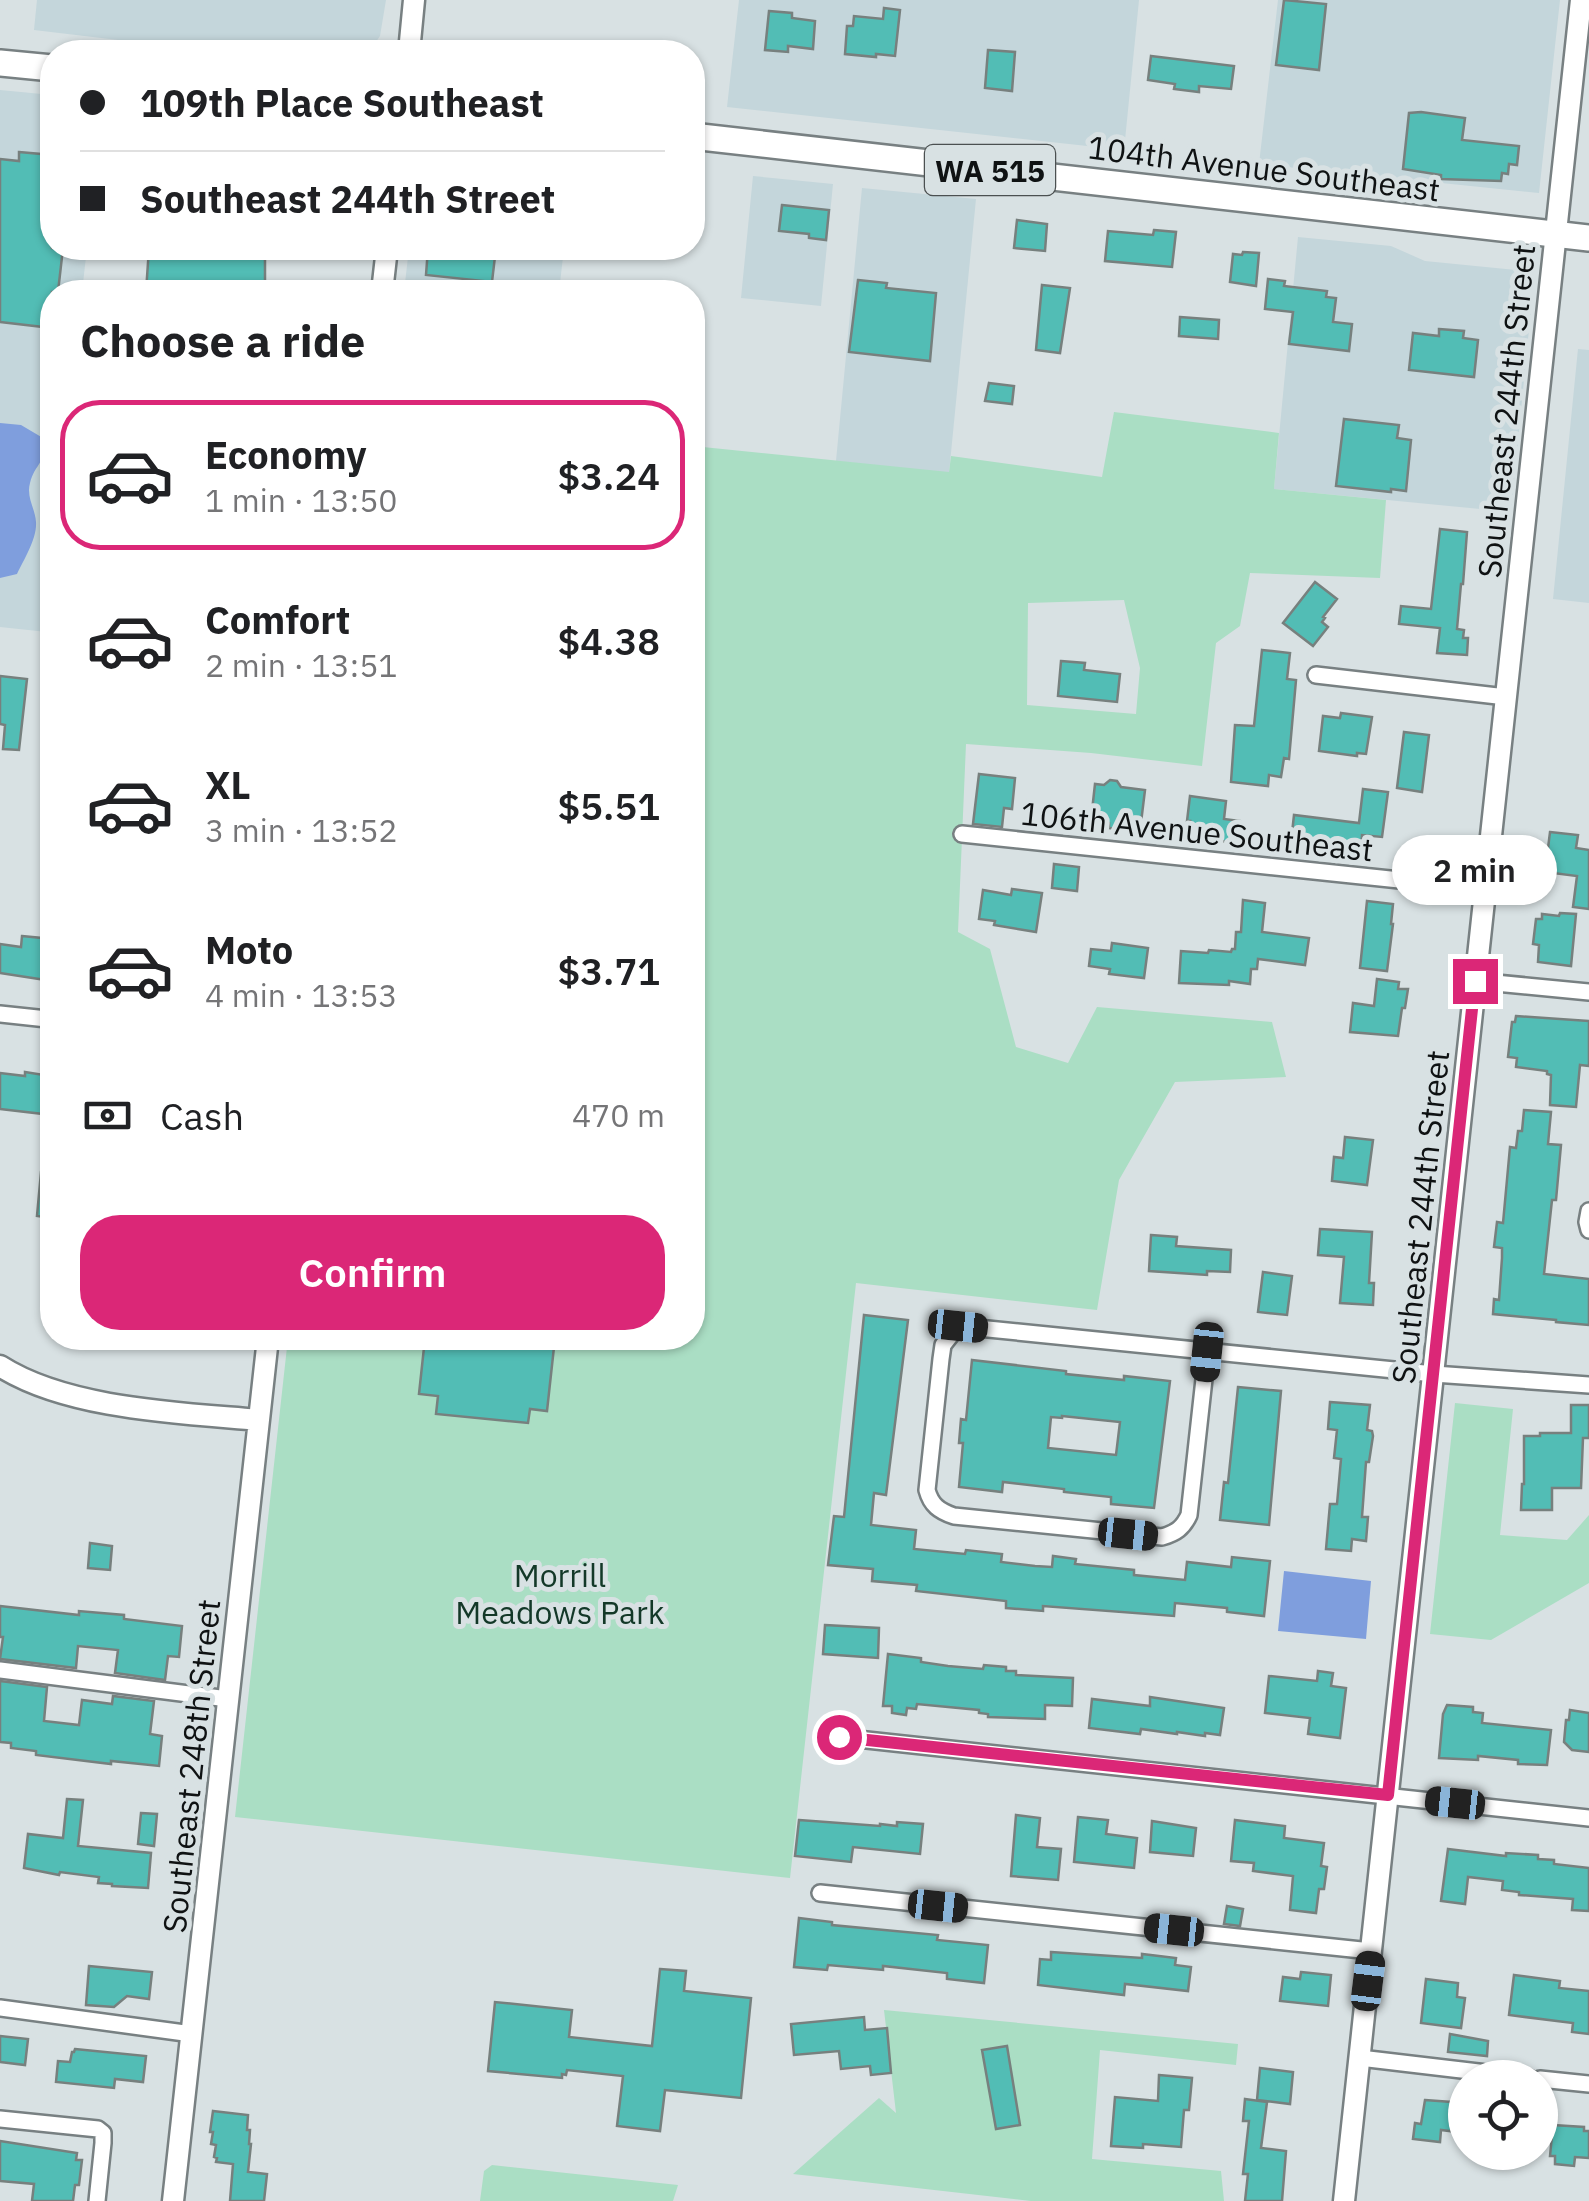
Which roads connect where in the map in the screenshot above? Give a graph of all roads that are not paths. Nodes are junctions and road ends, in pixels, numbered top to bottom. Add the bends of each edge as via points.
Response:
1 (414, 0) edge
2 (1581, 0) edge
3 (409, 40) edge
4 (0, 63) edge
5 (40, 67) edge
6 (705, 137) edge
7 (1556, 235) junction
8 (1589, 238) edge
9 (1316, 674) dead end
10 (1506, 697) junction
11 (962, 834) dead end
12 (1485, 889) junction
13 (1475, 981) junction
14 (1589, 992) edge
15 (0, 1014) edge
16 (40, 1018) edge
17 (1589, 1210) edge
18 (1589, 1230) edge
19 (267, 1350) edge
20 (1207, 1352) junction
21 (0, 1366) edge
22 (1434, 1374) junction
23 (1589, 1385) edge
24 (259, 1420) junction
25 (0, 1670) edge
26 (228, 1699) junction
27 (839, 1737) dead end
28 (1388, 1795) junction
29 (1589, 1818) edge
30 (820, 1893) dead end
31 (1371, 1951) junction
32 (0, 2008) edge
33 (192, 2034) junction
34 (1360, 2058) junction
35 (1448, 2068) edge
36 (1558, 2081) edge
37 (1589, 2084) edge
38 (0, 2119) edge
39 (96, 2201) edge
40 (172, 2201) edge
41 (1344, 2201) edge

1 - 3 street
2 - 7 street, Southeast 244th Street
4 - 5 main road
6 - 7 main road, 104th Avenue Southeast / WA 515
7 - 8 main road, 104th Avenue Southeast / WA 515
7 - 10 street, Southeast 244th Street
9 - 10 street
10 - 12 street, Southeast 244th Street
11 - 12 street, 106th Avenue Southeast
12 - 13 street, Southeast 244th Street
13 - 14 street
13 - 22 street, Southeast 244th Street
15 - 16 street
17 - 18 street
19 - 24 street, Southeast 248th Street
20 - 20 street via 1183,1527 1162,1537 954,1516 930,1501 943,1345 958,1326
20 - 22 street
21 - 24 street via 86,1399
22 - 23 street
22 - 28 street, Southeast 244th Street
24 - 26 street, Southeast 248th Street
25 - 26 street
26 - 33 street, Southeast 248th Street
27 - 28 street
28 - 29 street
28 - 31 street, Southeast 244th Street
30 - 31 street
31 - 34 street, Southeast 244th Street
32 - 33 street
33 - 40 street, Southeast 248th Street
34 - 35 street
34 - 41 street, Southeast 244th Street
36 - 37 street
38 - 39 street via 98,2129

